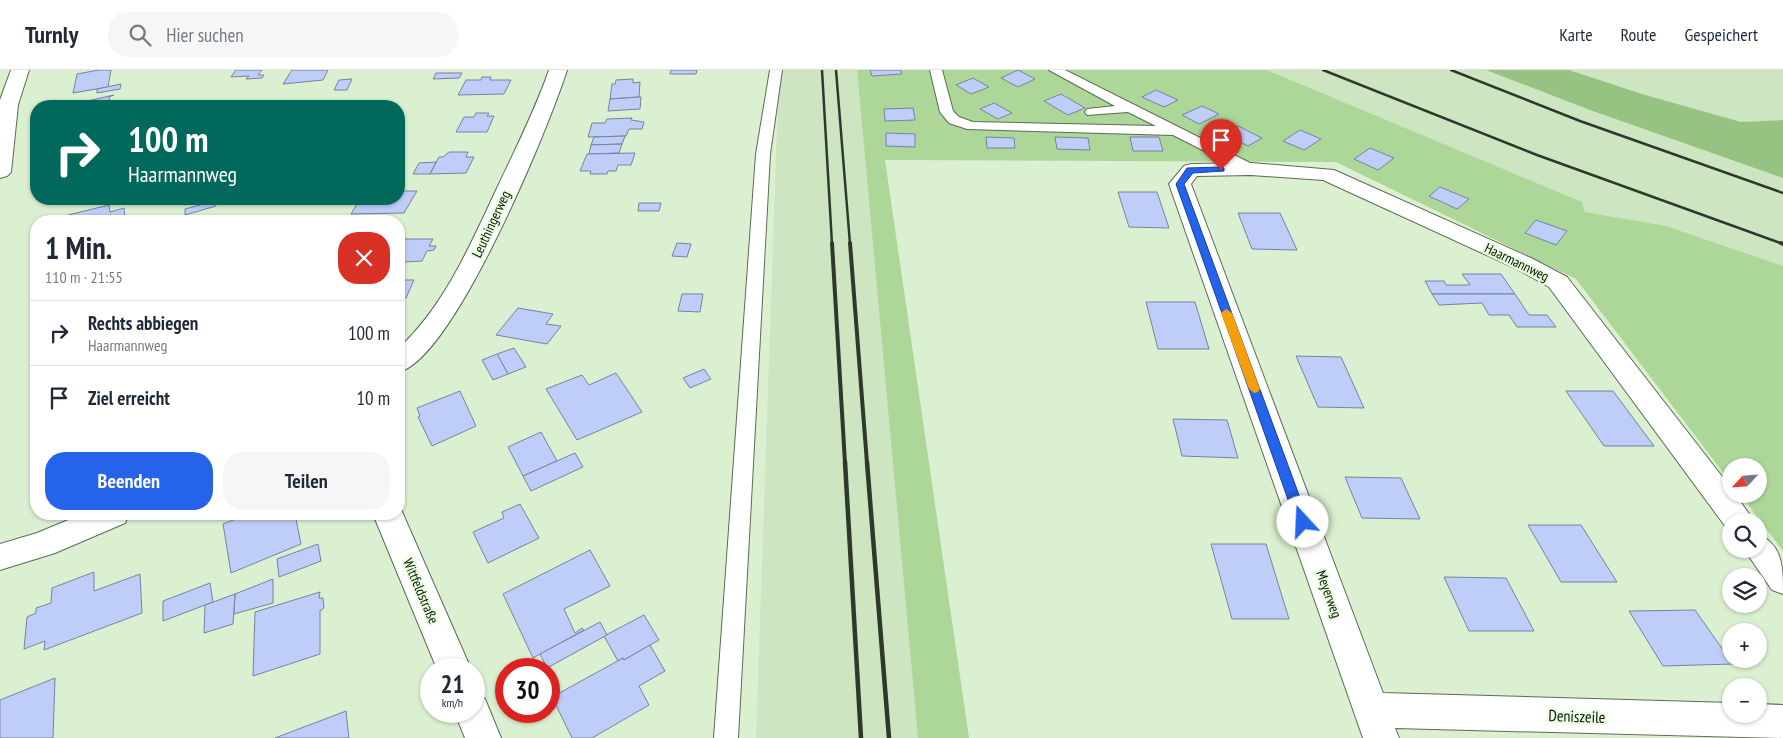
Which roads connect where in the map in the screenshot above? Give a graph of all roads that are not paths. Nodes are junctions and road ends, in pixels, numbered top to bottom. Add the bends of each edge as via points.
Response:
1 (20, 70) edge
2 (558, 70) edge
3 (776, 70) edge
4 (936, 70) edge
5 (1055, 70) edge
6 (1130, 108) junction
7 (1092, 112) dead end
8 (1176, 131) junction
9 (1251, 169) junction
10 (1190, 170) joint
11 (0, 172) edge
12 (405, 358) edge
13 (1733, 513) edge
14 (100, 520) edge
15 (391, 520) edge
16 (0, 557) edge
17 (1766, 558) edge
18 (1783, 580) edge
19 (449, 658) edge
20 (1783, 722) edge
21 (477, 723) edge
22 (1376, 724) edge
23 (483, 738) edge
24 (726, 738) edge

1 - 11 street via 8,105
2 - 12 street, Leuthingerweg via 473,264 443,316
3 - 24 lane via 763,154
4 - 8 lane via 947,112 954,120 972,126
5 - 6 lane
6 - 7 lane
6 - 8 lane
8 - 9 lane
9 - 10 street, Haarmannweg
9 - 13 street, Haarmannweg via 1327,174 1558,282
10 - 22 street, Meyerweg via 1180,184
14 - 16 street via 44,544
15 - 19 street, Wittfeldstraße
17 - 18 street
20 - 22 street, Deniszeile
21 - 23 street

